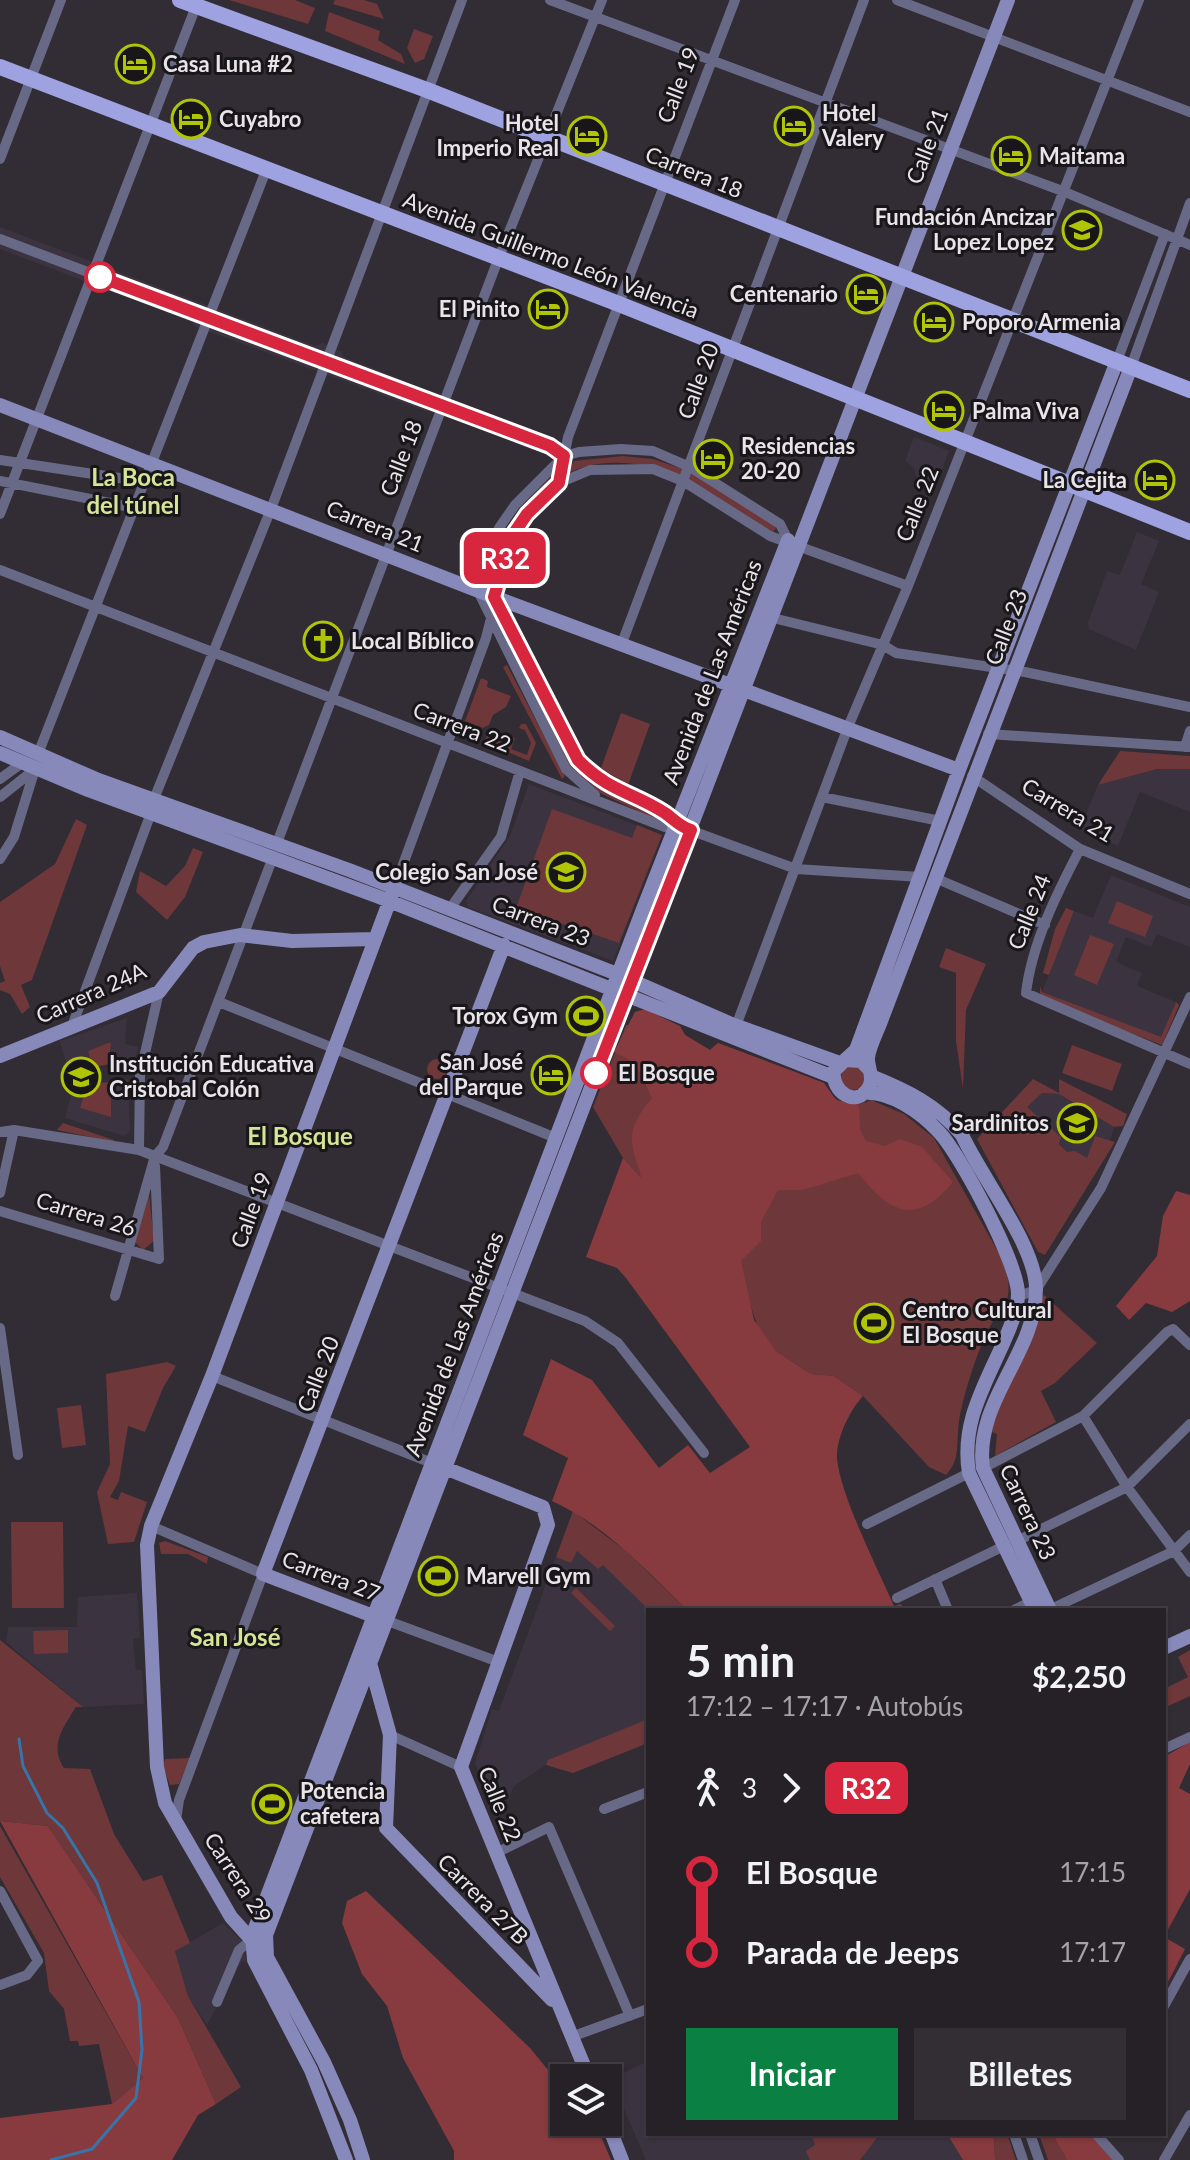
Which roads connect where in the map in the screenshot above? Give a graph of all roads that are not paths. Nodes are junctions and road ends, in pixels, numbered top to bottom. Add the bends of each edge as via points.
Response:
1 (61, 0) edge
2 (462, 0) edge
3 (550, 0) edge
4 (602, 0) edge
5 (735, 0) edge
6 (864, 0) edge
7 (897, 0) edge
8 (1008, 0) edge
9 (1139, 0) edge
10 (192, 2) edge
11 (595, 16) junction
12 (994, 37) junction
13 (711, 59) junction
14 (0, 67) edge
15 (31, 78) junction
16 (1108, 80) junction
17 (427, 90) junction
18 (824, 103) junction
19 (1190, 112) edge
20 (152, 123) junction
21 (547, 137) junction
22 (949, 150) junction
23 (0, 159) edge
24 (267, 168) junction
25 (665, 184) junction
26 (1065, 192) junction
27 (1190, 203) edge
28 (382, 213) junction
29 (778, 229) junction
30 (1165, 234) junction
31 (0, 239) edge
32 (1177, 240) junction
33 (1190, 245) edge
34 (499, 257) junction
35 (94, 275) junction
36 (900, 276) junction
37 (619, 304) junction
38 (209, 317) junction
39 (1012, 320) junction
40 (733, 350) junction
41 (324, 362) junction
42 (1124, 364) junction
43 (1190, 390) edge
44 (857, 399) junction
45 (0, 405) edge
46 (442, 407) junction
47 (39, 421) junction
48 (964, 441) junction
49 (564, 456) junction
50 (0, 460) edge
51 (19, 464) junction
52 (153, 466) junction
53 (690, 467) junction
54 (0, 481) edge
55 (683, 481) junction
56 (146, 482) junction
57 (559, 483) junction
58 (12, 484) junction
59 (1076, 488) junction
60 (135, 508) junction
61 (271, 509) junction
62 (0, 514) edge
63 (1185, 532) edge
64 (795, 543) junction
65 (386, 554) junction
66 (0, 570) edge
67 (908, 586) junction
68 (478, 591) junction
69 (494, 597) junction
70 (97, 608) junction
71 (489, 618) junction
72 (773, 618) junction
73 (622, 643) junction
74 (883, 645) junction
75 (213, 653) junction
76 (1005, 671) junction
77 (731, 684) junction
78 (746, 689) junction
79 (333, 699) junction
80 (1190, 707) edge
81 (848, 727) junction
82 (1190, 731) edge
83 (988, 734) junction
84 (0, 737) edge
85 (448, 743) junction
86 (1188, 747) edge
87 (0, 753) edge
88 (32, 762) junction
89 (566, 769) junction
90 (520, 771) junction
91 (965, 773) junction
92 (0, 779) edge
93 (576, 792) junction
94 (0, 797) edge
95 (822, 797) junction
96 (152, 806) junction
97 (633, 814) junction
98 (940, 821) junction
99 (684, 828) junction
100 (1080, 849) junction
101 (275, 850) junction
102 (0, 859) edge
103 (796, 869) junction
104 (927, 877) junction
105 (1190, 894) edge
106 (392, 895) junction
107 (449, 910) junction
108 (1045, 925) junction
109 (240, 935) junction
110 (375, 939) junction
111 (504, 945) junction
112 (622, 985) junction
113 (159, 992) junction
114 (1190, 997) edge
115 (219, 1002) junction
116 (736, 1026) junction
117 (71, 1029) junction
118 (333, 1051) junction
119 (1166, 1055) junction
120 (0, 1056) edge
121 (843, 1061) junction
122 (1190, 1064) edge
123 (870, 1072) junction
124 (833, 1077) junction
125 (864, 1093) junction
126 (449, 1096) junction
127 (14, 1130) junction
128 (0, 1132) edge
129 (556, 1138) junction
130 (139, 1150) junction
131 (155, 1156) junction
132 (0, 1193) edge
133 (277, 1201) junction
134 (0, 1211) edge
135 (392, 1245) junction
136 (127, 1249) junction
137 (159, 1259) joint
138 (507, 1289) junction
139 (1036, 1290) junction
140 (115, 1296) dead end
141 (1019, 1296) junction
142 (0, 1328) edge
143 (1190, 1345) edge
144 (212, 1376) junction
145 (1083, 1416) junction
146 (324, 1421) junction
147 (1190, 1424) edge
148 (704, 1453) dead end
149 (18, 1455) dead end
150 (438, 1466) junction
151 (976, 1470) junction
152 (1127, 1487) junction
153 (867, 1524) dead end
154 (151, 1526) junction
155 (1190, 1535) edge
156 (1010, 1544) junction
157 (1174, 1551) junction
158 (1190, 1572) edge
159 (263, 1574) junction
160 (935, 1579) junction
161 (897, 1598) dead end
162 (947, 1608) edge
163 (1043, 1608) edge
164 (379, 1618) junction
165 (1190, 1636) edge
166 (1166, 1647) edge
167 (496, 1661) junction
168 (370, 1663) junction
169 (390, 1735) junction
170 (1190, 1737) edge
171 (1166, 1748) edge
172 (461, 1767) junction
173 (646, 1793) edge
174 (604, 1809) dead end
175 (176, 1820) junction
176 (496, 1853) junction
177 (0, 1891) edge
178 (251, 1940) junction
179 (267, 1957) junction
180 (1189, 1965) edge
181 (0, 1985) edge
182 (217, 2002) dead end
183 (1166, 2003) edge
184 (558, 2006) junction
185 (646, 2010) edge
186 (630, 2016) junction
187 (571, 2037) junction
188 (583, 2064) edge
189 (1190, 2115) edge
190 (613, 2136) edge
191 (1015, 2136) edge
192 (1031, 2136) edge
193 (1098, 2136) edge
194 (362, 2156) edge
195 (346, 2157) edge
196 (622, 2160) edge
197 (1023, 2160) edge
198 (1039, 2160) edge
199 (1119, 2160) edge
200 (1164, 2160) edge

1 - 15 street
2 - 17 street
3 - 11 street
4 - 11 street, Calle 18
5 - 13 street, Calle 19
6 - 18 street, Calle 20
7 - 12 street
8 - 12 street, Calle 21
9 - 16 street, Calle 22
10 - 17 main road, Carrera 18
10 - 20 street
11 - 13 street
11 - 21 street, Calle 18
12 - 16 street
12 - 22 street, Calle 21
13 - 18 street
13 - 25 street, Calle 19
14 - 15 main road, Avenida Guillermo León Valencia
15 - 20 main road, Avenida Guillermo León Valencia
15 - 23 street
16 - 19 street
16 - 26 street, Calle 22
17 - 21 main road, Carrera 18
17 - 28 street
18 - 22 street
18 - 29 street, Calle 20
20 - 24 main road, Avenida Guillermo León Valencia
20 - 35 street
21 - 25 main road, Carrera 18
21 - 34 street, Calle 18
22 - 26 street
22 - 36 street, Calle 21
24 - 28 main road, Avenida Guillermo León Valencia
24 - 38 street
25 - 29 main road, Carrera 18
25 - 37 street, Calle 19
26 - 30 street
26 - 39 street, Calle 22
27 - 32 street, Calle 23
28 - 34 main road, Avenida Guillermo León Valencia
28 - 41 street
29 - 36 main road, Carrera 18
29 - 40 street, Calle 20
30 - 32 street
30 - 42 street, Calle 23
31 - 35 street
32 - 33 street
32 - 42 street, Calle 23
34 - 37 main road, Avenida Guillermo León Valencia
34 - 46 street, Calle 18
35 - 38 street
35 - 47 street
36 - 39 main road, Carrera 18
36 - 44 street, Calle 21 via 859,381
37 - 40 main road, Avenida Guillermo León Valencia
37 - 49 street, Calle 19
38 - 41 street
38 - 52 street
39 - 42 main road, Carrera 18
39 - 48 street, Calle 22
40 - 44 main road, Avenida Guillermo León Valencia
40 - 53 street, Calle 20
41 - 46 street
41 - 61 street
42 - 43 main road, Carrera 18
42 - 59 street, Calle 23
44 - 48 main road, Avenida Guillermo León Valencia
44 - 64 street, Avenida de Las Américas
45 - 47 street, Carrera 21
46 - 49 street via 550,446
46 - 65 street, Calle 18
47 - 51 street
47 - 52 street, Carrera 21
48 - 59 main road, Avenida Guillermo León Valencia
48 - 67 street, Calle 22
49 - 53 street via 653,451
49 - 57 street, Calle 19
49 - 68 street, Calle 19 via 499,528
50 - 51 street
51 - 56 street
51 - 58 street
52 - 56 street
52 - 61 street, Carrera 21
53 - 55 street, Calle 20
53 - 64 street via 780,524
54 - 58 street
55 - 57 street via 653,469 623,467 580,471
55 - 64 street via 770,536
55 - 73 street, Calle 20
56 - 60 street
57 - 69 street, Calle 19 via 512,536
58 - 60 street
58 - 62 street
59 - 63 main road, Avenida Guillermo León Valencia
59 - 76 street, Calle 23
60 - 70 street
61 - 65 street, Carrera 21
61 - 75 street
64 - 67 street
64 - 72 street, Avenida de Las Américas
64 - 77 street, Avenida de Las Américas
65 - 68 street, Carrera 21
65 - 79 street, Calle 18
66 - 70 street, Carrera 22
67 - 74 street, Calle 22
68 - 69 street, Carrera 21
68 - 71 street
69 - 71 street, Calle 19
69 - 73 street, Carrera 21
69 - 99 street via 578,760 599,781
70 - 75 street, Carrera 22
70 - 88 street
71 - 85 street, Calle 19
71 - 89 street
72 - 74 street
72 - 78 street, Avenida de Las Américas
73 - 77 street, Carrera 21
74 - 76 street via 896,653
74 - 81 street, Calle 22
75 - 79 street, Carrera 22
75 - 96 street
76 - 80 street
76 - 83 street, Calle 23
76 - 91 street, Calle 23
77 - 78 street, Carrera 21
77 - 99 street, Avenida de Las Américas
78 - 81 street, Carrera 21
78 - 99 street, Avenida de Las Américas
79 - 85 street, Carrera 22
79 - 101 street, Calle 18
81 - 91 street, Carrera 21
81 - 95 street, Calle 22
82 - 86 street
83 - 86 street
83 - 91 street, Calle 23
84 - 88 street, Carrera 23
85 - 90 street, Carrera 22
85 - 106 street, Calle 19
87 - 88 street, Carrera 23
88 - 92 street
88 - 94 street
88 - 96 street, Carrera 23
88 - 102 street via 14,837
89 - 93 street
89 - 97 street via 589,792
90 - 93 street, Carrera 22
90 - 107 street via 501,837
91 - 98 street, Calle 23
91 - 100 street, Carrera 21
91 - 104 street, Calle 23
93 - 97 street, Carrera 22
95 - 98 street
95 - 103 street, Calle 22
96 - 101 street, Carrera 23
96 - 117 street
97 - 99 street, Carrera 22 via 665,827
98 - 104 street, Calle 23
99 - 103 street, Carrera 22
99 - 112 street, Avenida de Las Américas
100 - 105 street, Carrera 21
100 - 108 street, Calle 24
101 - 106 street, Carrera 23
101 - 109 street, Calle 18
103 - 104 street, Carrera 22
103 - 116 street, Calle 22
104 - 108 street, Carrera 22
104 - 121 street, Calle 23 via 856,1050
104 - 123 street, Calle 23 via 868,1057
106 - 107 street, Carrera 23
106 - 110 street, Calle 19
106 - 111 street, Carrera 23
107 - 112 street, Carrera 23
108 - 119 street, Calle 24 via 1026,993
109 - 110 street, Carrera 24A via 292,941
109 - 113 street, Carrera 24A via 193,948
109 - 115 street, Calle 18
110 - 118 street, Calle 19
111 - 112 street, Carrera 23
111 - 126 street, Calle 20
112 - 116 street, Carrera 23
112 - 124 street, Carrera 23 via 738,1042
112 - 129 street, Avenida de Las Américas
112 - 138 street, Avenida de Las Américas
113 - 117 street, Carrera 24A
113 - 130 street via 140,1075
114 - 119 street
115 - 118 street
115 - 131 street, Calle 18
116 - 121 street, Carrera 23
117 - 120 street, Carrera 24A
118 - 126 street
118 - 133 street, Calle 19
119 - 122 street
119 - 139 street via 1101,1188
121 - 123 street via 861,1061
121 - 124 street
123 - 125 street
123 - 139 street, Carrera 23 via 933,1106 962,1135 1027,1255
124 - 125 street via 844,1095
125 - 141 street, Carrera 23 via 909,1107 941,1134 1008,1251
126 - 129 street
126 - 135 street, Calle 20
127 - 128 street
127 - 130 street
127 - 132 street
129 - 138 street, Avenida de Las Américas
130 - 131 street
131 - 133 street
131 - 136 street, Calle 18
131 - 137 street, Calle 18
133 - 135 street
133 - 144 street, Calle 19
134 - 136 street, Carrera 26
135 - 138 street
135 - 146 street, Calle 20
136 - 137 street, Carrera 26
136 - 140 street, Calle 18
138 - 148 street via 585,1321 618,1343
138 - 150 street, Avenida de Las Américas
139 - 141 street
139 - 151 street, Carrera 23 via 1027,1330 986,1418
141 - 151 street, Carrera 23 via 971,1415 966,1456
142 - 149 street
143 - 145 street via 1173,1329
144 - 146 street
144 - 154 street, Calle 19
145 - 151 street
145 - 152 street
146 - 150 street
146 - 159 street, Calle 20
147 - 152 street
150 - 164 street, Avenida de Las Américas
150 - 167 street, Calle 22 via 543,1507 548,1525
151 - 153 street
151 - 156 street, Carrera 23
152 - 156 street
152 - 157 street
154 - 159 street, Carrera 27
154 - 175 street, Calle 19 via 147,1545 157,1767 165,1803
155 - 157 street
156 - 160 street
156 - 163 street, Carrera 23
157 - 158 street
157 - 163 street
159 - 164 street, Carrera 27
159 - 175 street, Calle 20
160 - 161 street
160 - 162 street
164 - 167 street, Carrera 27
164 - 168 street, Avenida de Las Américas
164 - 178 street, Avenida de Las Américas
165 - 166 street
167 - 172 street, Calle 22
168 - 169 street
168 - 179 street, Avenida de Las Américas via 266,1935
169 - 172 street
169 - 184 street, Carrera 27B via 385,1819 391,1837
170 - 171 street
172 - 176 street, Calle 22
173 - 174 street
175 - 178 street, Carrera 29 via 231,1917
176 - 184 street, Calle 22
176 - 186 street via 549,1827
177 - 181 street via 38,1961 27,1975
178 - 179 street, Carrera 29
178 - 182 street via 239,1950
178 - 195 street via 258,1969 311,2070
179 - 194 street via 324,2062
180 - 183 street
184 - 187 street
185 - 186 street
186 - 187 street
187 - 188 street
189 - 200 street
190 - 196 street
191 - 197 street
192 - 198 street
193 - 199 street
194 - 195 street

